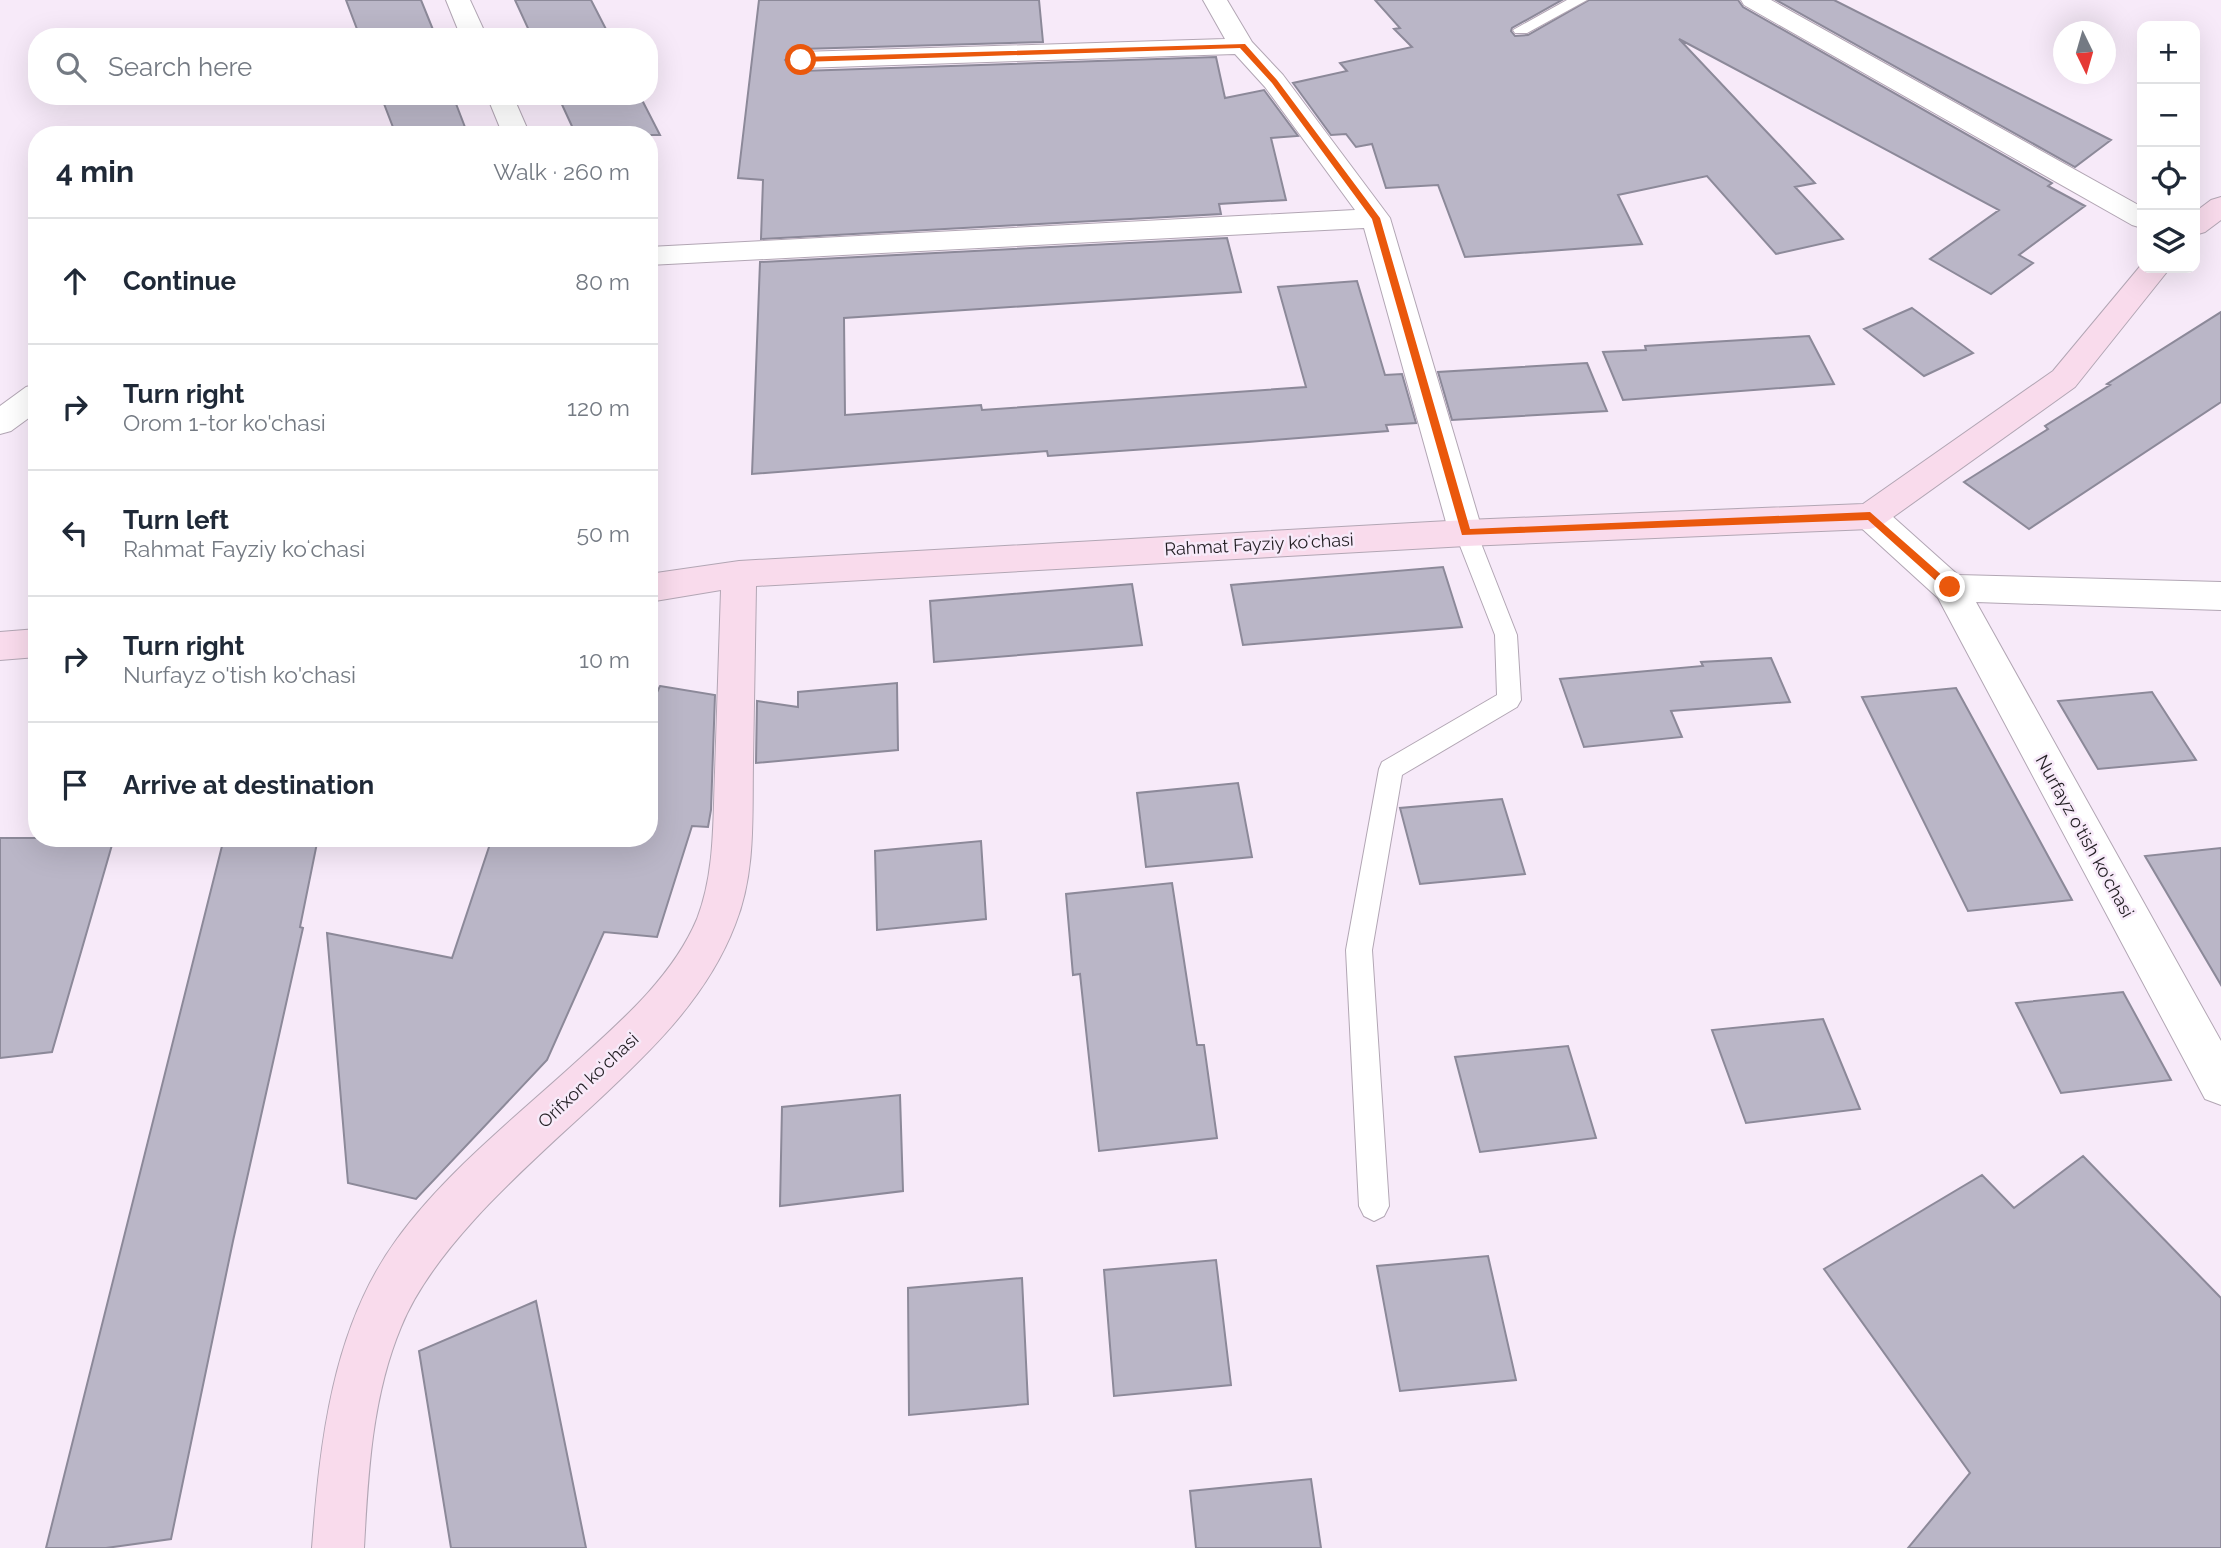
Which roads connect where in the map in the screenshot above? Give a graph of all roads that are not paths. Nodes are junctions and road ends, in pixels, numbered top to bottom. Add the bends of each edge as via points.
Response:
1 (458, 0) edge
2 (1214, 0) edge
3 (1578, 0) edge
4 (1753, 0) edge
5 (470, 28) edge
6 (1521, 30) dead end
7 (1242, 46) junction
8 (801, 60) dead end
9 (504, 105) edge
10 (513, 126) edge
11 (2221, 206) edge
12 (2137, 216) edge
13 (1376, 218) junction
14 (2200, 222) edge
15 (658, 256) edge
16 (2151, 273) edge
17 (28, 402) edge
18 (0, 423) edge
19 (1870, 516) junction
20 (1466, 533) junction
21 (739, 574) junction
22 (658, 587) edge
23 (1950, 587) junction
24 (2221, 596) edge
25 (28, 644) edge
26 (0, 646) edge
27 (2221, 1084) edge
28 (1374, 1206) dead end
29 (338, 1548) edge

1 - 5 street
2 - 7 street
3 - 6 lane
4 - 12 street
7 - 8 street
7 - 13 street via 1275,81
9 - 10 street
11 - 14 street
13 - 15 street
13 - 20 street
16 - 19 street via 2064,379
17 - 18 street
19 - 20 street, Rahmat Fayziy koʻchasi
19 - 23 street, Nurfayz o'tish ko'chasi
20 - 21 street, Rahmat Fayziy koʻchasi
20 - 28 lane via 1506,635 1509,700 1391,769 1359,950
21 - 22 street, Rahmat Fayziy koʻchasi
21 - 29 street, Orifxon koʻchasi via 732,840 728,883 717,921 674,994 646,1026 431,1232 398,1280 373,1332 354,1390
23 - 24 street
23 - 27 street, Nurfayz o'tish ko'chasi
25 - 26 street

